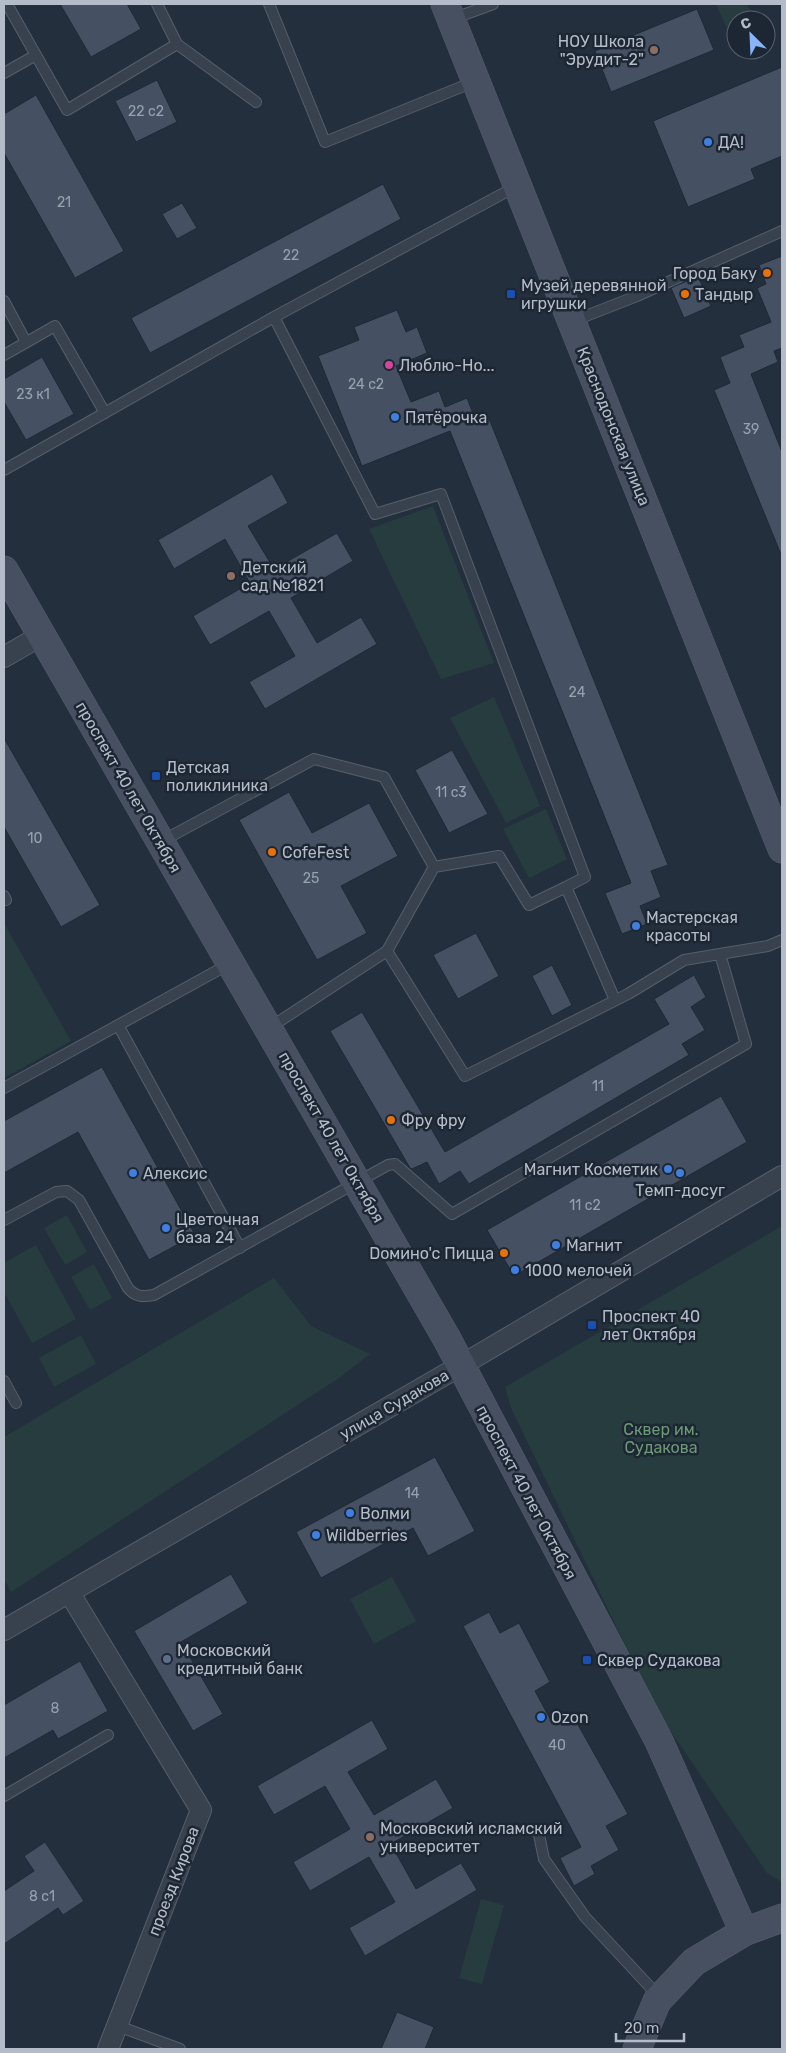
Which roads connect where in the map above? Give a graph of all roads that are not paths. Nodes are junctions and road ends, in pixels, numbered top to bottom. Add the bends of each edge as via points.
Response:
1 (7, 4) edge
2 (157, 4) edge
3 (270, 4) edge
4 (493, 4) edge
5 (448, 12) edge
6 (177, 44) junction
7 (36, 55) junction
8 (4, 73) edge
9 (476, 81) junction
10 (256, 102) dead end
11 (518, 186) junction
12 (782, 231) edge
13 (4, 301) edge
14 (274, 317) junction
15 (572, 321) junction
16 (26, 342) junction
17 (4, 355) edge
18 (105, 413) junction
19 (4, 470) edge
20 (4, 570) edge
21 (42, 635) junction
22 (4, 657) edge
23 (162, 842) junction
24 (782, 849) edge
25 (434, 867) junction
26 (566, 887) junction
27 (782, 940) edge
28 (388, 951) junction
29 (720, 954) junction
30 (232, 962) junction
31 (615, 1000) junction
32 (118, 1025) junction
33 (269, 1028) junction
34 (4, 1088) edge
35 (782, 1176) edge
36 (358, 1183) junction
37 (4, 1220) edge
38 (240, 1248) junction
39 (460, 1366) junction
40 (4, 1381) edge
41 (16, 1403) dead end
42 (69, 1592) junction
43 (4, 1630) edge
44 (108, 1735) dead end
45 (4, 1796) edge
46 (538, 1830) dead end
47 (782, 1918) edge
48 (744, 1932) junction
49 (657, 2000) junction
50 (118, 2026) junction
51 (108, 2049) edge
52 (180, 2049) edge
53 (637, 2049) edge

1 - 7 lane
2 - 6 lane
3 - 9 lane via 325,142
4 - 5 lane
5 - 9 street, Краснодонская улица
6 - 7 lane via 67,110
6 - 10 lane
7 - 8 lane
9 - 11 street, Краснодонская улица
11 - 14 lane
11 - 15 street, Краснодонская улица
12 - 15 lane via 637,296
13 - 16 lane
14 - 18 lane
14 - 26 lane via 375,514 441,494 585,876
15 - 24 street, Краснодонская улица
16 - 17 lane
16 - 18 lane via 55,326
18 - 19 lane
20 - 21 street, проспект 40 лет Октября
21 - 22 street
21 - 23 street, проспект 40 лет Октября
23 - 25 lane via 314,759 384,777
23 - 30 street, проспект 40 лет Октября
25 - 26 lane via 499,856 529,905
25 - 28 lane
26 - 31 lane
27 - 29 lane via 768,946
28 - 31 lane via 465,1076
28 - 33 lane
29 - 31 lane via 684,960
29 - 36 lane via 746,1044 452,1214 396,1164 388,1165
30 - 32 lane
30 - 33 street, проспект 40 лет Октября
32 - 34 lane
32 - 38 lane
33 - 36 street, проспект 40 лет Октября
35 - 39 street, улица Судакова
36 - 38 lane
36 - 39 street, проспект 40 лет Октября
37 - 38 lane via 56,1192 71,1193 79,1200 128,1288 144,1297 154,1295
39 - 42 street, улица Судакова
39 - 48 street, проспект 40 лет Октября via 658,1741
40 - 41 lane
42 - 43 street, улица Судакова
42 - 50 street, проезд Кирова via 201,1810
44 - 45 lane
46 - 49 lane via 544,1859 585,1918 650,1987
47 - 48 street
48 - 49 street via 694,1962
49 - 53 street
50 - 51 street, проезд Кирова
50 - 52 lane

